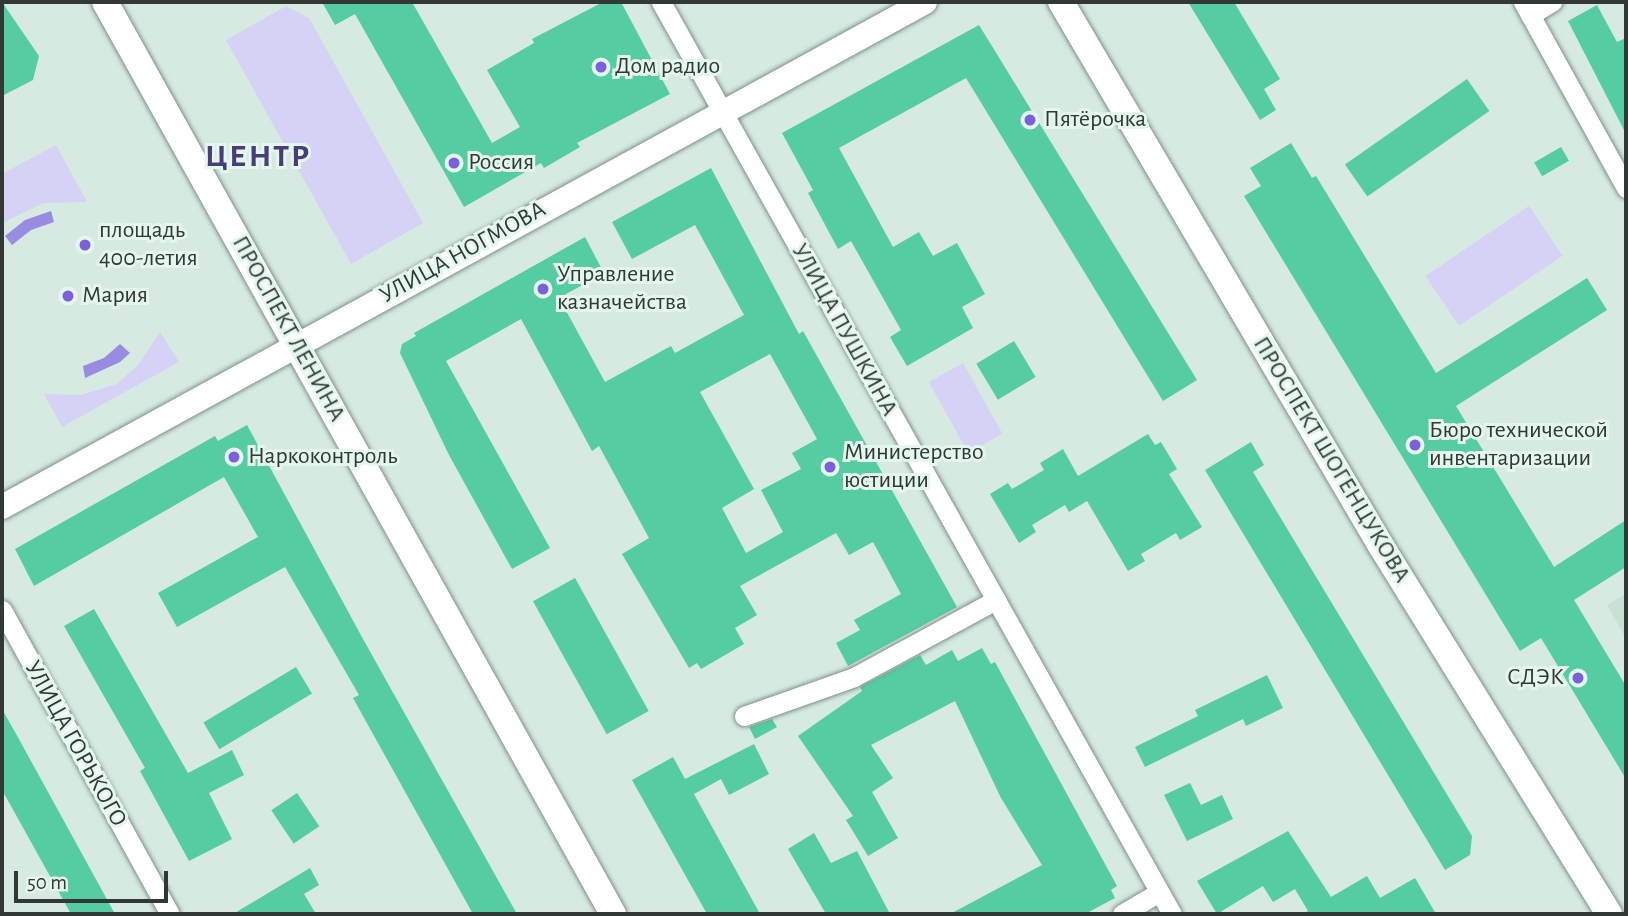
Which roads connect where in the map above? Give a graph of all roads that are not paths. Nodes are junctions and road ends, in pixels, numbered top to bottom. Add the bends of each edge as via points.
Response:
1 (105, 2) edge
2 (661, 2) edge
3 (925, 2) edge
4 (1060, 2) edge
5 (1552, 2) edge
6 (1527, 8) edge
7 (722, 111) junction
8 (1626, 188) edge
9 (297, 345) junction
10 (2, 507) edge
11 (996, 600) junction
12 (2, 610) edge
13 (744, 716) dead end
14 (1159, 892) junction
15 (170, 914) edge
16 (613, 914) edge
17 (1122, 914) edge
18 (1172, 914) edge
19 (1609, 914) edge

1 - 9 main road, ПРОСПЕКТ ЛЕНИНА
2 - 7 street, УЛИЦА ПУШКИНА
3 - 7 street, УЛИЦА НОГМОВА
4 - 19 main road, ПРОСПЕКТ ШОГЕНЦУКОВА via 1375,535
5 - 6 street
6 - 8 street
7 - 9 street, УЛИЦА НОГМОВА
7 - 11 street, УЛИЦА ПУШКИНА
9 - 10 street, УЛИЦА НОГМОВА
9 - 16 main road, ПРОСПЕКТ ЛЕНИНА
11 - 13 street via 854,677
11 - 14 street, УЛИЦА ПУШКИНА
12 - 15 street, УЛИЦА ГОРЬКОГО
14 - 17 street
14 - 18 street, УЛИЦА ПУШКИНА

